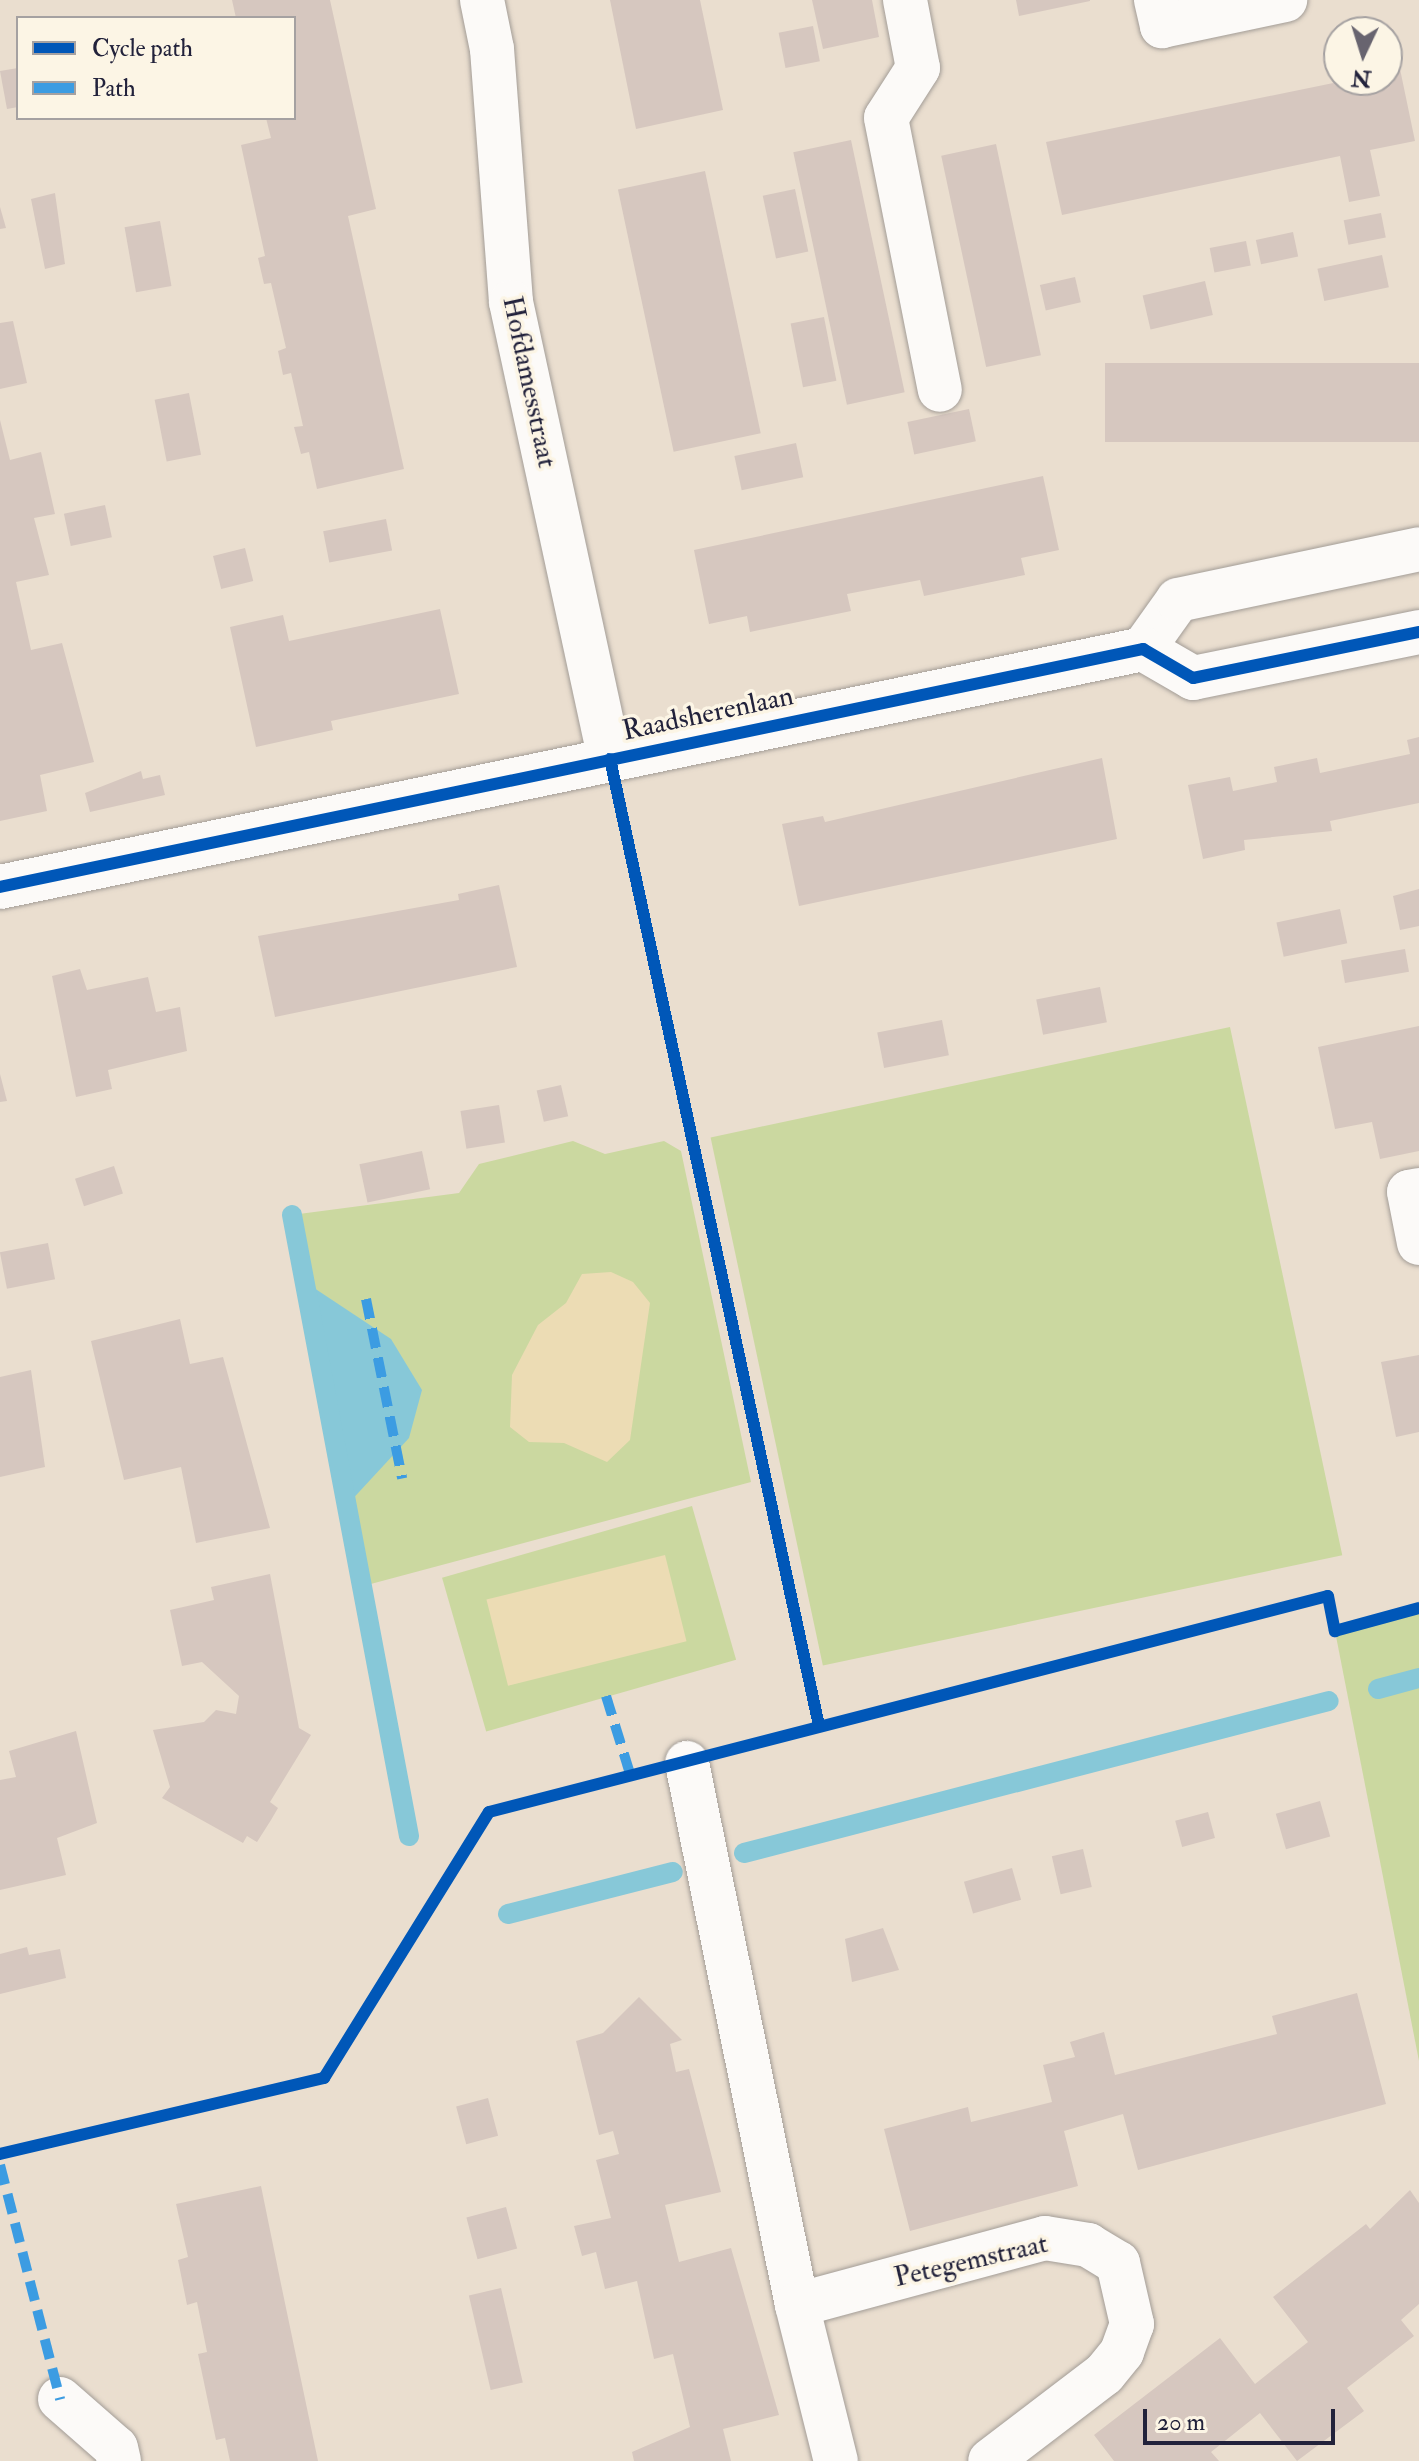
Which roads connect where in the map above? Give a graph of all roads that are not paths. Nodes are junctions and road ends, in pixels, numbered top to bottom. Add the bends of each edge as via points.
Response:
1 (482, 0) edge
2 (905, 0) edge
3 (1156, 0) edge
4 (1285, 0) edge
5 (940, 390) dead end
6 (1419, 549) edge
7 (1419, 632) edge
8 (1143, 649) junction
9 (610, 759) junction
10 (0, 887) edge
11 (1419, 1190) edge
12 (1419, 1243) edge
13 (687, 1763) dead end
14 (797, 2305) junction
15 (60, 2399) dead end
16 (119, 2461) edge
17 (836, 2461) edge
18 (990, 2461) edge

1 - 9 street, Hofdamesstraat via 492,49 511,302
2 - 5 street via 918,68 886,118
3 - 4 street via 1162,26
6 - 8 street via 1178,600
7 - 8 street via 1193,678
8 - 9 street, Raadsherenlaan
9 - 10 street, Raadsherenlaan
11 - 12 street via 1409,1192
13 - 14 street
14 - 17 street
14 - 18 street, Petegemstraat via 1045,2238 1088,2245 1118,2263 1132,2309 1122,2352 1104,2374
15 - 16 street via 116,2448

